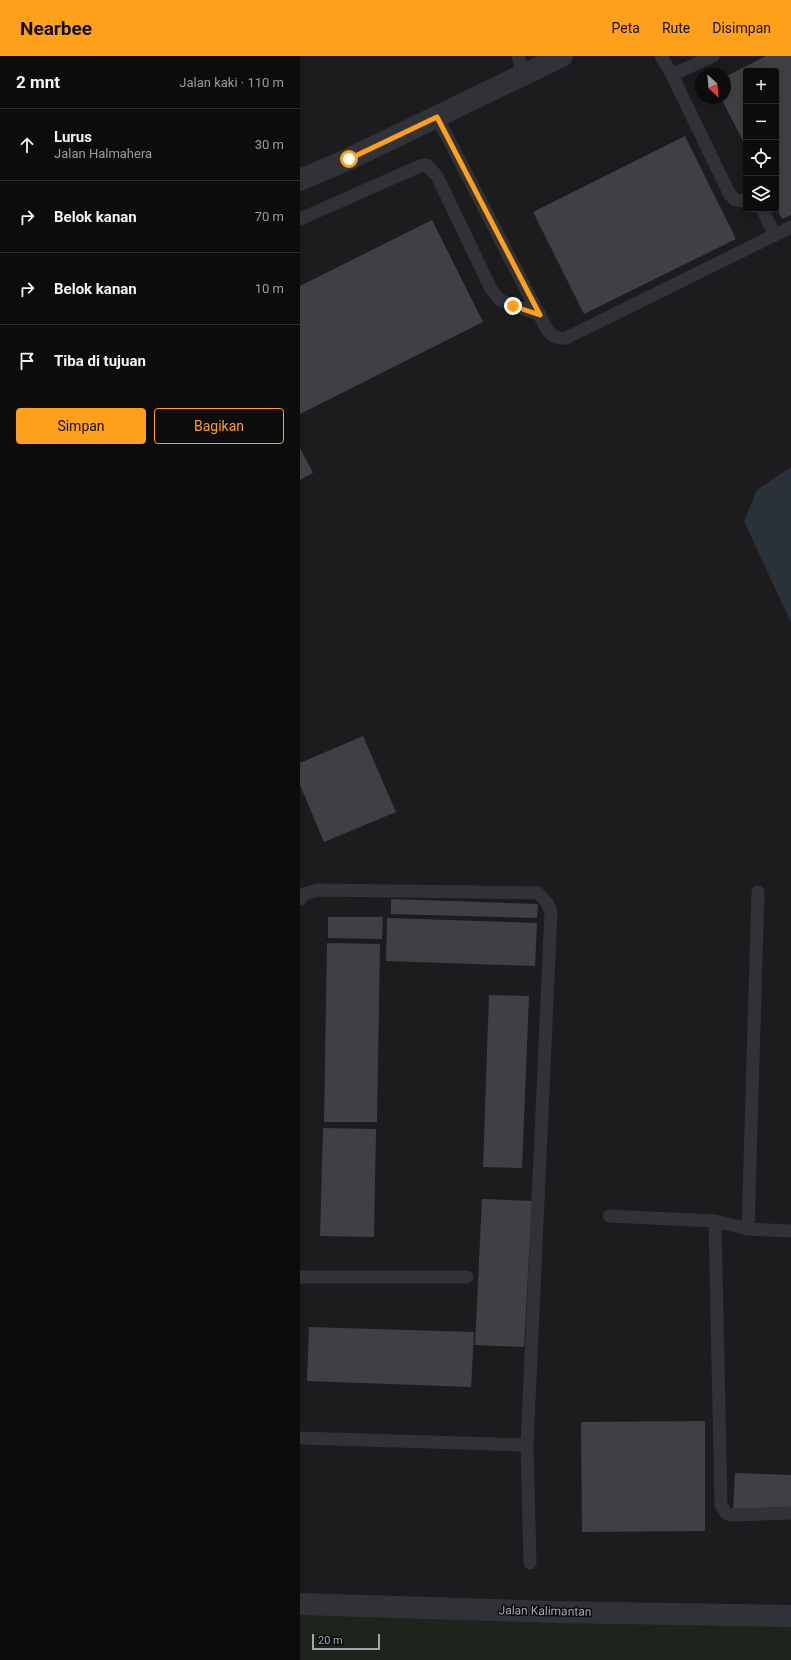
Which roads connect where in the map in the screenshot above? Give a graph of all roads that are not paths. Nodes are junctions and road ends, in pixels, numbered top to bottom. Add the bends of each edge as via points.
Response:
1 (562, 56) edge
2 (661, 56) edge
3 (713, 56) edge
4 (521, 65) edge
5 (672, 76) junction
6 (437, 117) junction
7 (300, 180) edge
8 (743, 200) edge
9 (764, 212) edge
10 (300, 219) edge
11 (791, 227) edge
12 (775, 235) junction
13 (540, 315) junction
14 (758, 892) dead end
15 (300, 899) edge
16 (609, 1216) dead end
17 (715, 1222) junction
18 (748, 1229) junction
19 (791, 1231) edge
20 (300, 1277) edge
21 (467, 1277) dead end
22 (300, 1438) edge
23 (527, 1445) junction
24 (791, 1513) edge
25 (530, 1563) dead end
26 (300, 1604) edge
27 (791, 1616) edge

1 - 4 street
2 - 5 lane
3 - 5 lane
4 - 6 street
5 - 8 lane via 730,195 736,200
6 - 7 street
6 - 13 lane
9 - 12 lane
10 - 13 lane via 427,165 437,176 491,289 500,300
11 - 12 lane
12 - 13 lane via 566,338 559,339 550,335
14 - 18 lane
15 - 23 lane via 302,895 317,890 538,893 551,912
16 - 17 lane
17 - 18 lane
17 - 24 lane via 721,1505 726,1513 731,1515
18 - 19 lane
20 - 21 lane
22 - 23 lane
23 - 25 lane
26 - 27 street, Jalan Kalimantan

